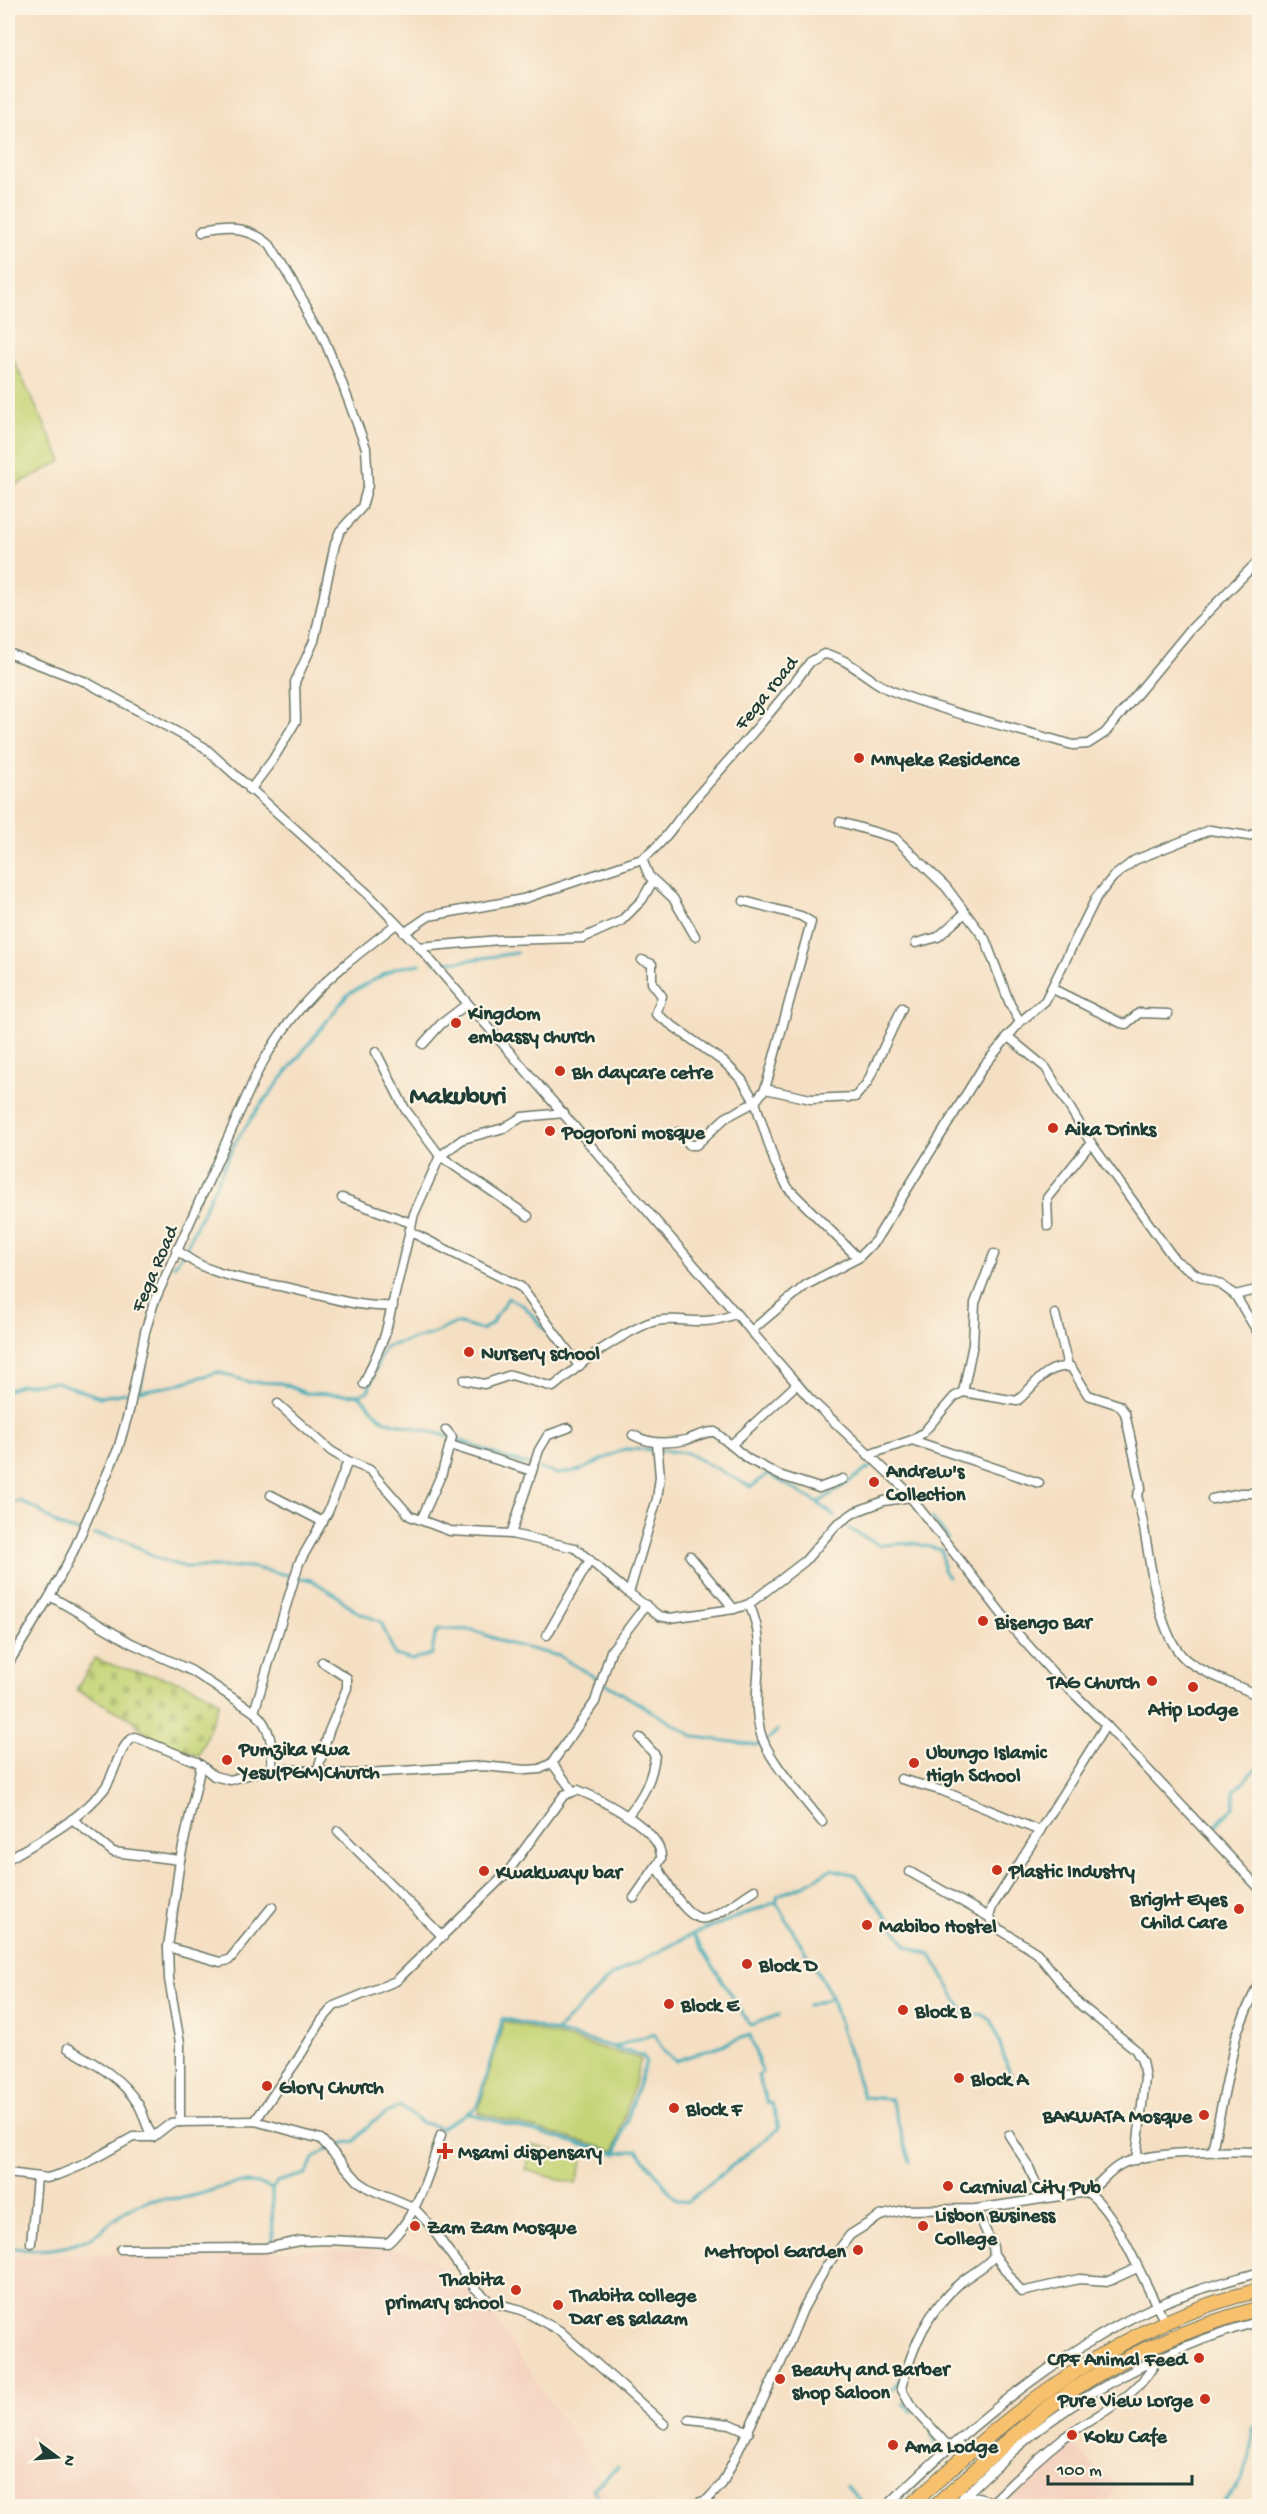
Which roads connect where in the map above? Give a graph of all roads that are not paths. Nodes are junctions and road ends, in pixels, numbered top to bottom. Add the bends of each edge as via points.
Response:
1 (199, 233) dead end
2 (1260, 559) edge
3 (8, 653) edge
4 (250, 790) junction
5 (840, 822) dead end
6 (1260, 832) edge
7 (642, 860) junction
8 (653, 880) junction
9 (744, 901) dead end
10 (965, 913) junction
11 (395, 925) junction
12 (404, 933) junction
13 (695, 936) dead end
14 (916, 944) dead end
15 (419, 947) junction
16 (642, 960) dead end
17 (1053, 989) junction
18 (467, 1004) junction
19 (902, 1008) dead end
20 (1168, 1014) dead end
21 (1020, 1022) junction
22 (1007, 1036) junction
23 (423, 1044) dead end
24 (376, 1052) dead end
25 (765, 1089) junction
26 (755, 1102) junction
27 (564, 1113) junction
28 (678, 1132) dead end
29 (1091, 1143) junction
30 (440, 1156) junction
31 (342, 1197) dead end
32 (528, 1216) dead end
33 (1048, 1226) dead end
34 (410, 1227) junction
35 (176, 1249) junction
36 (994, 1254) dead end
37 (858, 1258) junction
38 (1260, 1289) edge
39 (1235, 1295) junction
40 (393, 1306) junction
41 (735, 1314) junction
42 (1055, 1314) dead end
43 (751, 1331) junction
44 (1260, 1336) edge
45 (579, 1366) junction
46 (1068, 1366) junction
47 (464, 1380) dead end
48 (364, 1384) dead end
49 (797, 1384) junction
50 (963, 1392) junction
51 (278, 1404) dead end
52 (568, 1428) dead end
53 (446, 1430) dead end
54 (633, 1435) dead end
55 (912, 1440) junction
56 (657, 1443) junction
57 (732, 1444) junction
58 (450, 1445) junction
59 (868, 1455) junction
60 (348, 1461) junction
61 (532, 1471) junction
62 (843, 1479) dead end
63 (1039, 1483) dead end
64 (1260, 1493) edge
65 (271, 1495) dead end
66 (910, 1497) junction
67 (1212, 1499) dead end
68 (421, 1520) junction
69 (323, 1522) junction
70 (511, 1534) junction
71 (690, 1556) dead end
72 (590, 1560) junction
73 (629, 1593) junction
74 (50, 1596) junction
75 (748, 1604) junction
76 (646, 1605) junction
77 (734, 1609) junction
78 (547, 1635) dead end
79 (322, 1662) dead end
80 (8, 1664) edge
81 (1260, 1697) edge
82 (254, 1712) junction
83 (1106, 1725) junction
84 (640, 1738) dead end
85 (552, 1763) junction
86 (201, 1765) junction
87 (272, 1768) junction
88 (317, 1772) junction
89 (901, 1779) dead end
90 (572, 1790) junction
91 (627, 1816) junction
92 (72, 1819) junction
93 (822, 1822) dead end
94 (338, 1831) dead end
95 (1040, 1831) junction
96 (8, 1859) edge
97 (180, 1860) junction
98 (657, 1866) junction
99 (910, 1872) dead end
100 (1260, 1889) edge
101 (755, 1890) dead end
102 (634, 1898) dead end
103 (272, 1907) dead end
104 (989, 1917) junction
105 (443, 1937) junction
106 (168, 1947) junction
107 (1260, 1980) edge
108 (68, 2048) dead end
109 (255, 2121) junction
110 (180, 2122) junction
111 (1009, 2135) dead end
112 (441, 2136) dead end
113 (153, 2137) junction
114 (1212, 2151) junction
115 (1260, 2152) edge
116 (1136, 2160) junction
117 (8, 2173) edge
118 (37, 2178) junction
119 (1087, 2192) junction
120 (1042, 2198) junction
121 (413, 2207) junction
122 (976, 2209) junction
123 (31, 2243) dead end
124 (121, 2249) dead end
125 (994, 2254) junction
126 (1137, 2268) junction
127 (1260, 2272) edge
128 (1260, 2290) edge
129 (1156, 2306) junction
130 (1260, 2307) edge
131 (1260, 2321) edge
132 (1165, 2322) junction
133 (1157, 2351) junction
134 (689, 2419) dead end
135 (664, 2424) dead end
136 (749, 2432) junction
137 (948, 2446) junction
138 (967, 2452) junction
139 (961, 2491) junction
140 (994, 2501) junction
141 (688, 2506) edge
142 (887, 2506) edge
143 (910, 2506) edge
144 (936, 2506) edge
145 (954, 2506) edge
146 (1007, 2506) edge

1 - 4 street via 236,229 261,237 270,245 318,325 366,448 368,485 362,507 337,538 314,641 295,682 296,721
2 - 7 street, Fega road via 1189,631 1105,733 1088,744 1073,745 919,701 881,686 831,655 817,657
3 - 4 street via 86,682 154,718 204,747
4 - 11 street via 369,895
5 - 10 street via 884,833 905,845
6 - 17 street via 1248,836 1210,830 1124,867 1096,898
7 - 8 street
7 - 12 street, Fega road via 523,899 429,916
8 - 13 street via 673,898
8 - 15 street via 642,900 621,921 583,938
9 - 25 street via 811,922
10 - 14 street via 938,938
10 - 21 street via 985,939
11 - 12 street
11 - 35 street, Fega Road via 332,974 303,1002 275,1040
12 - 15 street
15 - 18 street
16 - 26 street via 652,964 652,983 662,996 656,1014 725,1063 742,1080
17 - 20 street via 1121,1023 1126,1024 1139,1013
17 - 21 street via 1039,1008
18 - 23 street
18 - 27 street
19 - 25 street via 867,1083 855,1097 811,1099
21 - 22 street
22 - 29 street via 1046,1068
22 - 37 street via 983,1067 875,1241
24 - 30 street via 405,1109
25 - 26 street
26 - 28 street via 724,1118 692,1147
26 - 37 street via 782,1178
27 - 30 street via 522,1117 504,1128 463,1139
27 - 41 street
29 - 33 street via 1047,1198
29 - 39 street via 1175,1260
30 - 32 street
30 - 34 street
31 - 34 street
34 - 40 street
34 - 45 street via 521,1287
35 - 40 street via 231,1277 359,1304
35 - 74 street, Fega Road via 145,1332 118,1449 83,1532
36 - 50 street via 975,1303 973,1344
37 - 43 street via 806,1284
38 - 39 street
39 - 44 street
40 - 48 street
41 - 43 street
41 - 45 street via 710,1323 652,1322 588,1357
42 - 46 street
43 - 49 street
45 - 47 street via 553,1387 511,1375 484,1384
46 - 50 street via 1038,1378 1017,1401
46 - 81 street via 1088,1395 1119,1405 1125,1413 1141,1487 1137,1496 1149,1560 1163,1619 1175,1649 1190,1662
49 - 57 street
49 - 59 street
50 - 55 street
51 - 60 street
52 - 61 street via 549,1435
53 - 58 street via 452,1437
54 - 56 street
55 - 59 street
55 - 63 street
56 - 57 street via 686,1440 708,1431 719,1433
56 - 73 street via 657,1499
57 - 62 street via 748,1459 779,1475 819,1488
58 - 61 street
58 - 68 street
59 - 66 street
60 - 68 street via 370,1470 399,1506
60 - 69 street
61 - 70 street
64 - 67 street
65 - 69 street
66 - 75 street via 855,1512 837,1525 805,1561
66 - 83 street via 1016,1632
68 - 70 street via 450,1531
69 - 82 street via 299,1563
70 - 72 street via 575,1548
71 - 77 street
72 - 73 street
72 - 78 street
73 - 76 street
74 - 80 street, Fega Road
74 - 82 street via 123,1639 192,1671
75 - 77 street
75 - 93 street via 757,1624 761,1651 756,1706 761,1734 771,1754
76 - 77 street via 659,1616 670,1618
76 - 85 street via 611,1651 595,1702
79 - 88 street via 347,1678 347,1688 328,1731
82 - 87 street via 271,1739
83 - 95 street
83 - 100 street
84 - 91 street via 655,1755 653,1770 644,1795
85 - 88 street via 526,1770 483,1766 350,1774
85 - 90 street
86 - 87 street via 214,1776 230,1780
86 - 92 street via 132,1737 106,1786
86 - 97 street
87 - 88 street
89 - 95 street via 943,1791
90 - 91 street via 595,1797
90 - 105 street via 554,1807 507,1873
91 - 98 street via 659,1847
92 - 96 street
92 - 97 street via 113,1852
94 - 105 street
95 - 104 street
97 - 106 street
98 - 101 street via 695,1918 705,1919
98 - 102 street
99 - 104 street
103 - 106 street via 229,1960 220,1962
104 - 116 street via 996,1927 1037,1953 1078,2003 1135,2049 1145,2078
105 - 109 street via 396,1980 334,2006
106 - 110 street via 180,2043
107 - 114 street via 1237,2032
108 - 113 street via 126,2088 143,2112 143,2123
109 - 110 street
109 - 121 street via 321,2139 364,2185
110 - 113 street via 171,2123
111 - 120 street
112 - 121 street
113 - 118 street via 133,2137 85,2164
114 - 115 street
114 - 116 street
116 - 119 street via 1118,2166
117 - 118 street
118 - 123 street
119 - 120 street
119 - 126 street via 1107,2211
120 - 122 street
121 - 124 street via 395,2237 381,2245 328,2240 265,2248
121 - 135 street via 490,2302 522,2310 560,2331
122 - 125 street
122 - 136 street via 904,2210 880,2216 850,2235 808,2299
125 - 126 street via 1021,2292 1079,2279 1109,2281
125 - 137 street via 933,2310 914,2346 901,2388 915,2411
126 - 129 street
127 - 129 street
128 - 132 main road
129 - 132 street
129 - 137 street via 1055,2366
130 - 133 main road via 1210,2322
131 - 133 street
132 - 138 main road via 1084,2365
133 - 139 main road via 1110,2367 1053,2403
133 - 140 street via 1145,2381 1064,2438
134 - 136 street via 730,2424
136 - 141 street via 722,2484 706,2500
137 - 138 street via 960,2446
137 - 142 street
138 - 143 main road
139 - 140 street
139 - 144 main road
139 - 145 street
140 - 146 street

